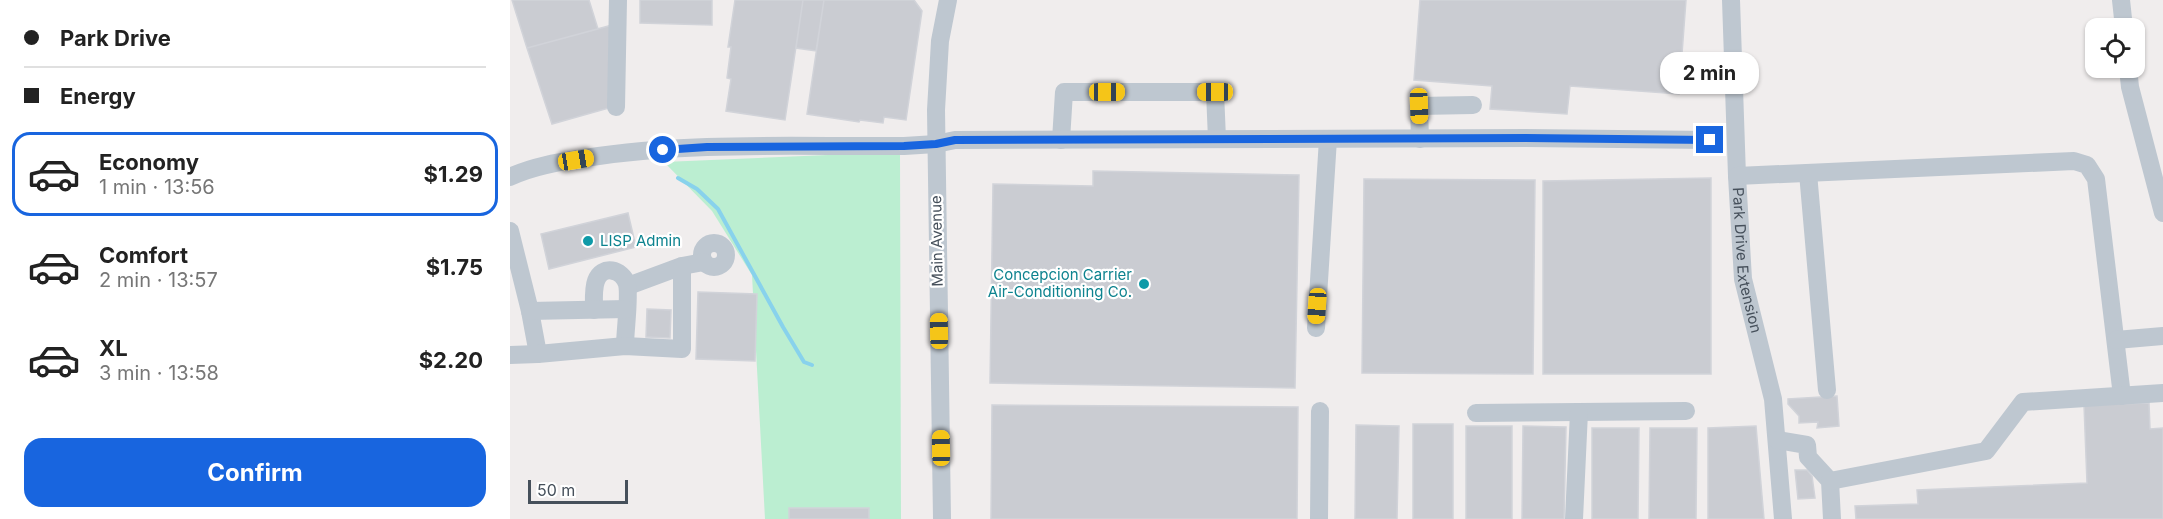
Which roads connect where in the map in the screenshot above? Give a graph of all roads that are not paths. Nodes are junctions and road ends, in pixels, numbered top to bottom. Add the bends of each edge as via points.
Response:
1 (618, 0) edge
2 (948, 0) edge
3 (1731, 0) edge
4 (2121, 0) edge
5 (2123, 18) edge
6 (2129, 78) edge
7 (1473, 105) dead end
8 (616, 107) dead end
9 (1217, 139) junction
10 (1328, 139) junction
11 (1420, 139) junction
12 (1061, 140) junction
13 (1710, 140) dead end
14 (936, 144) junction
15 (1808, 173) junction
16 (1737, 176) junction
17 (510, 177) edge
18 (2163, 213) edge
19 (510, 231) edge
20 (704, 262) dead end
21 (682, 266) junction
22 (628, 286) junction
23 (626, 309) junction
24 (594, 310) junction
25 (530, 311) junction
26 (1316, 328) dead end
27 (2163, 336) edge
28 (2116, 340) junction
29 (625, 346) junction
30 (538, 354) junction
31 (510, 355) edge
32 (1827, 390) dead end
33 (2163, 393) edge
34 (2122, 396) junction
35 (1320, 411) dead end
36 (1686, 411) dead end
37 (1580, 412) junction
38 (1476, 413) dead end
39 (1778, 441) junction
40 (1830, 481) junction
41 (942, 519) edge
42 (1319, 519) edge
43 (1574, 519) edge
44 (1783, 519) edge
45 (1832, 519) edge

1 - 8 street
2 - 14 street, Main Avenue via 940,41
3 - 16 street, Park Drive Extension
4 - 5 street
6 - 18 street
7 - 11 street via 1419,106
9 - 10 street
9 - 12 street
9 - 12 street via 1215,92 1064,92
10 - 11 street
10 - 26 street
11 - 13 street
12 - 14 street via 955,140
14 - 17 street via 707,147 619,153 555,163
14 - 41 street, Main Avenue
15 - 16 street
15 - 28 street via 2074,161 2087,165 2096,179
15 - 32 street
16 - 39 street, Park Drive Extension via 1743,279 1773,399
19 - 25 street
20 - 21 street
21 - 22 street
21 - 29 street via 682,349
22 - 23 street
22 - 24 street via 615,271 608,269 600,274 595,282
23 - 24 street
23 - 29 street
24 - 25 street
25 - 30 street
27 - 28 street
28 - 34 street
29 - 30 street
30 - 31 street
33 - 34 street
34 - 40 street via 2023,402 1986,451
35 - 42 street
36 - 37 street
37 - 38 street
37 - 43 street
39 - 40 street via 1807,444 1808,457
39 - 44 street, Park Drive Extension
40 - 45 street

